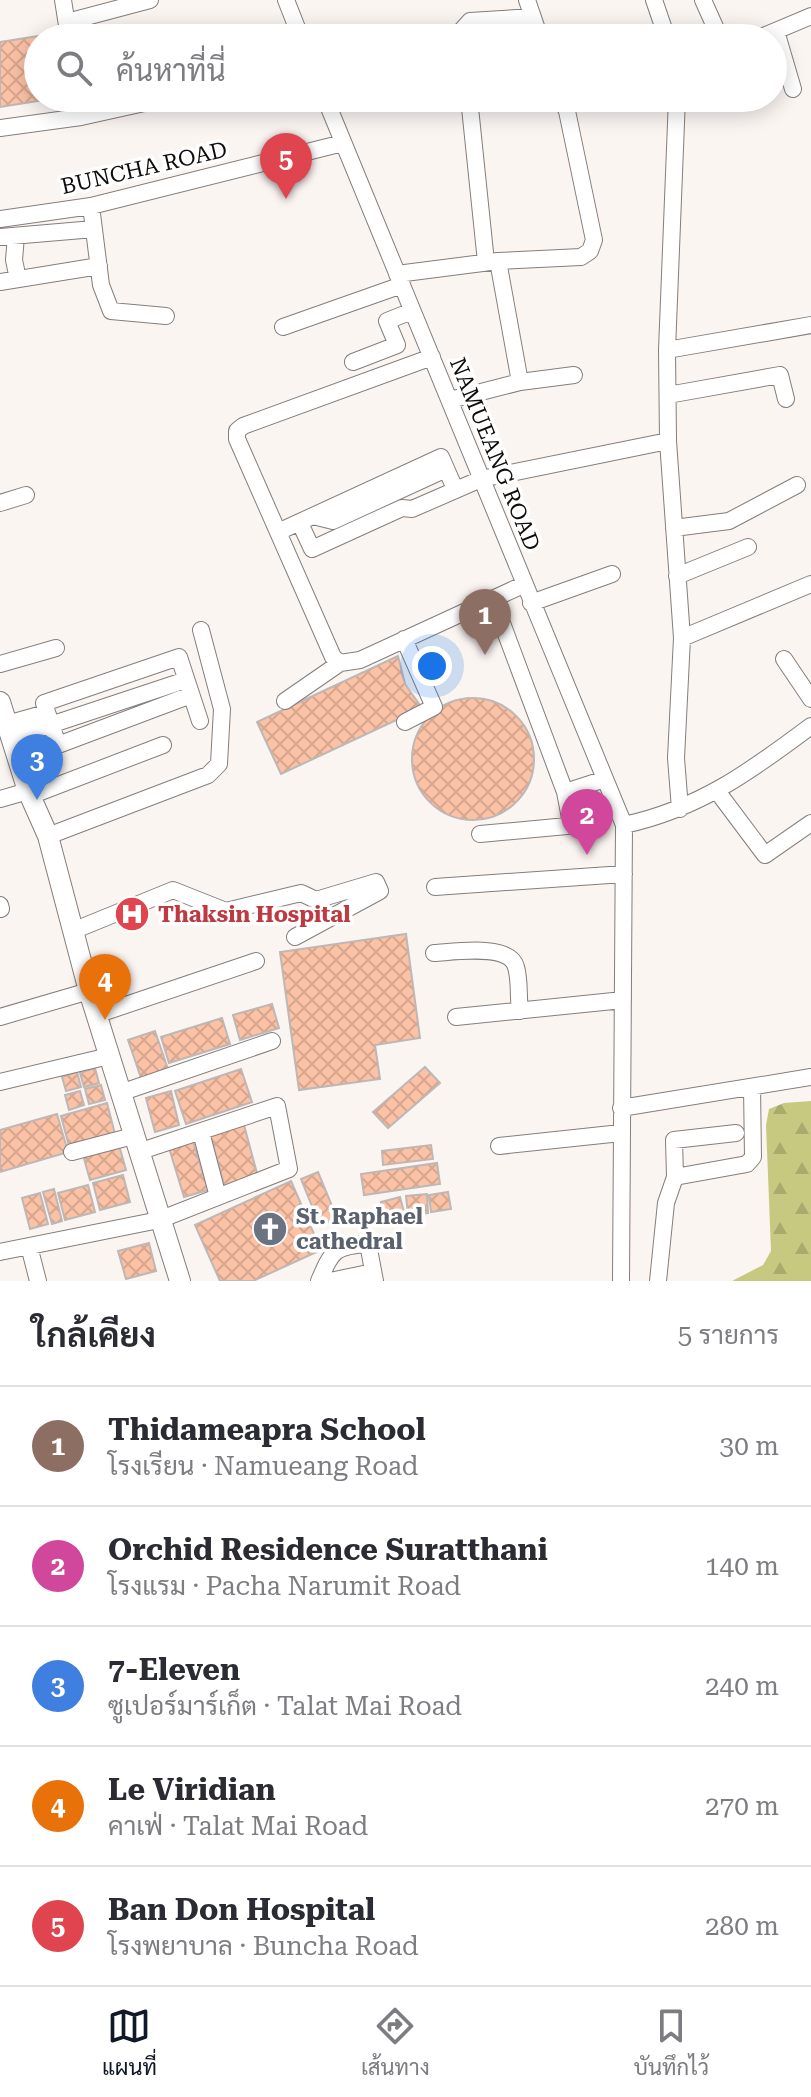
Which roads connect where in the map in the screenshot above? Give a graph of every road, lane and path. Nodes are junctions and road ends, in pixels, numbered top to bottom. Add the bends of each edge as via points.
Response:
1 (63, 0) edge
2 (150, 0) edge
3 (286, 0) edge
4 (527, 0) edge
5 (654, 0) edge
6 (703, 0) edge
7 (811, 16) edge
8 (533, 17) junction
9 (67, 24) edge
10 (84, 24) edge
11 (295, 24) edge
12 (467, 24) edge
13 (535, 24) edge
14 (662, 24) edge
15 (714, 24) edge
16 (787, 26) edge
17 (787, 69) edge
18 (793, 89) dead end
19 (80, 112) edge
20 (104, 112) edge
21 (331, 112) edge
22 (471, 112) edge
23 (565, 112) edge
24 (676, 112) edge
25 (81, 117) junction
26 (0, 128) edge
27 (343, 143) junction
28 (91, 206) junction
29 (0, 219) edge
30 (94, 229) junction
31 (8, 236) edge
32 (7, 261) edge
33 (492, 262) junction
34 (99, 266) junction
35 (18, 279) junction
36 (399, 279) junction
37 (0, 282) edge
38 (412, 311) junction
39 (166, 316) dead end
40 (811, 325) edge
41 (283, 327) dead end
42 (667, 350) junction
43 (432, 357) junction
44 (353, 362) dead end
45 (574, 375) dead end
46 (520, 382) junction
47 (668, 395) junction
48 (786, 399) dead end
49 (450, 400) junction
50 (668, 441) junction
51 (449, 475) junction
52 (480, 475) junction
53 (797, 485) dead end
54 (26, 495) dead end
55 (0, 503) edge
56 (402, 508) junction
57 (306, 520) junction
58 (674, 528) junction
59 (278, 532) junction
60 (748, 547) dead end
61 (612, 574) dead end
62 (677, 576) junction
63 (811, 584) edge
64 (523, 585) junction
65 (493, 599) junction
66 (531, 603) junction
67 (201, 630) dead end
68 (682, 638) junction
69 (404, 639) junction
70 (56, 648) dead end
71 (784, 659) dead end
72 (340, 663) junction
73 (0, 664) edge
74 (189, 687) junction
75 (811, 699) edge
76 (285, 701) dead end
77 (0, 702) edge
78 (222, 709) junction
79 (49, 720) junction
80 (200, 721) junction
81 (405, 722) dead end
82 (811, 726) edge
83 (184, 727) dead end
84 (9, 731) junction
85 (163, 745) dead end
86 (605, 779) junction
87 (717, 791) junction
88 (565, 792) junction
89 (29, 794) junction
90 (0, 799) edge
91 (680, 809) junction
92 (811, 823) edge
93 (624, 825) junction
94 (480, 834) dead end
95 (48, 836) junction
96 (624, 874) junction
97 (435, 887) dead end
98 (75, 930) junction
99 (295, 937) dead end
100 (434, 953) dead end
101 (256, 961) dead end
102 (89, 991) junction
103 (623, 1000) junction
104 (520, 1011) junction
105 (96, 1015) junction
106 (0, 1017) edge
107 (456, 1017) dead end
108 (272, 1041) dead end
109 (109, 1056) junction
110 (811, 1077) edge
111 (0, 1082) edge
112 (752, 1087) junction
113 (120, 1093) junction
114 (621, 1108) junction
115 (201, 1132) junction
116 (621, 1133) junction
117 (736, 1133) dead end
118 (136, 1144) junction
119 (499, 1146) dead end
120 (72, 1152) dead end
121 (675, 1177) junction
122 (218, 1197) junction
123 (159, 1220) junction
124 (29, 1246) junction
125 (0, 1252) edge
126 (374, 1276) edge
127 (38, 1281) edge
128 (180, 1281) edge
129 (319, 1281) edge
130 (330, 1281) edge
131 (621, 1281) edge
132 (658, 1281) edge

1 - 9 street
2 - 10 street
3 - 11 street
4 - 8 street
5 - 14 street
6 - 15 street
7 - 16 street
8 - 12 street
8 - 13 street
17 - 18 street
19 - 25 street
20 - 25 street
21 - 27 street, NAMUEANG ROAD
22 - 33 street
23 - 33 street via 594,240 590,251 557,260
24 - 42 street
25 - 26 street
27 - 28 street, BUNCHA ROAD
27 - 36 street, NAMUEANG ROAD
28 - 29 street, BUNCHA ROAD
28 - 30 street
30 - 31 street
30 - 34 street
31 - 32 street
32 - 35 street
33 - 36 street
33 - 46 street
34 - 35 street
34 - 39 street via 104,302 111,311
35 - 37 street
36 - 38 street, NAMUEANG ROAD
36 - 41 street
38 - 43 street, NAMUEANG ROAD
38 - 44 street via 387,321 397,345
40 - 42 street
42 - 47 street
43 - 49 street, NAMUEANG ROAD
43 - 59 street via 237,431
45 - 46 street
46 - 49 street
47 - 48 street via 780,375
47 - 50 street
49 - 52 street, NAMUEANG ROAD
50 - 52 street
50 - 58 street
51 - 52 street
51 - 56 street
51 - 57 street via 333,521
52 - 56 street via 412,509
52 - 64 street, NAMUEANG ROAD
53 - 58 street via 729,521
54 - 55 street
56 - 57 street via 312,549
57 - 59 street
58 - 62 street
59 - 72 street
60 - 62 street
61 - 66 street
62 - 68 street
63 - 68 street
64 - 65 street
64 - 66 street, NAMUEANG ROAD
65 - 69 street
65 - 88 street
66 - 86 street, NAMUEANG ROAD
67 - 78 street
68 - 91 street
69 - 72 street via 360,660
69 - 81 street via 434,707
70 - 73 street
71 - 75 street
72 - 76 street
74 - 79 street via 58,745
74 - 79 street via 179,657 44,703
74 - 80 street
77 - 84 main road
78 - 80 street
78 - 95 street via 222,757 208,775
79 - 84 street
80 - 83 street
82 - 87 street
84 - 89 main road
85 - 89 street
86 - 88 street
86 - 93 street, NAMUEANG ROAD
87 - 91 street
87 - 92 street via 765,855
88 - 94 street via 567,826
89 - 90 street
89 - 95 main road
91 - 93 street
93 - 96 street
95 - 98 main road
96 - 97 street
96 - 103 street
98 - 99 street via 173,890 226,911 301,893 316,900 376,882 380,891
98 - 102 main road
100 - 104 street via 496,951 509,957 516,966
101 - 105 street
102 - 105 main road
102 - 106 street
103 - 104 street
103 - 114 street
104 - 107 street
105 - 109 main road
108 - 113 street
109 - 111 street
109 - 113 main road
110 - 112 street
112 - 114 street
112 - 121 street via 753,1157 747,1164
113 - 118 main road
114 - 116 street
115 - 118 street
115 - 122 street
115 - 122 street via 277,1106 289,1169
116 - 119 street
116 - 131 street
117 - 121 street via 674,1140
118 - 120 street
118 - 123 main road
121 - 132 street via 666,1203
122 - 123 street
123 - 124 street
123 - 128 main road
124 - 125 street
124 - 127 street
126 - 129 street via 368,1244 343,1246 330,1255
126 - 130 street

